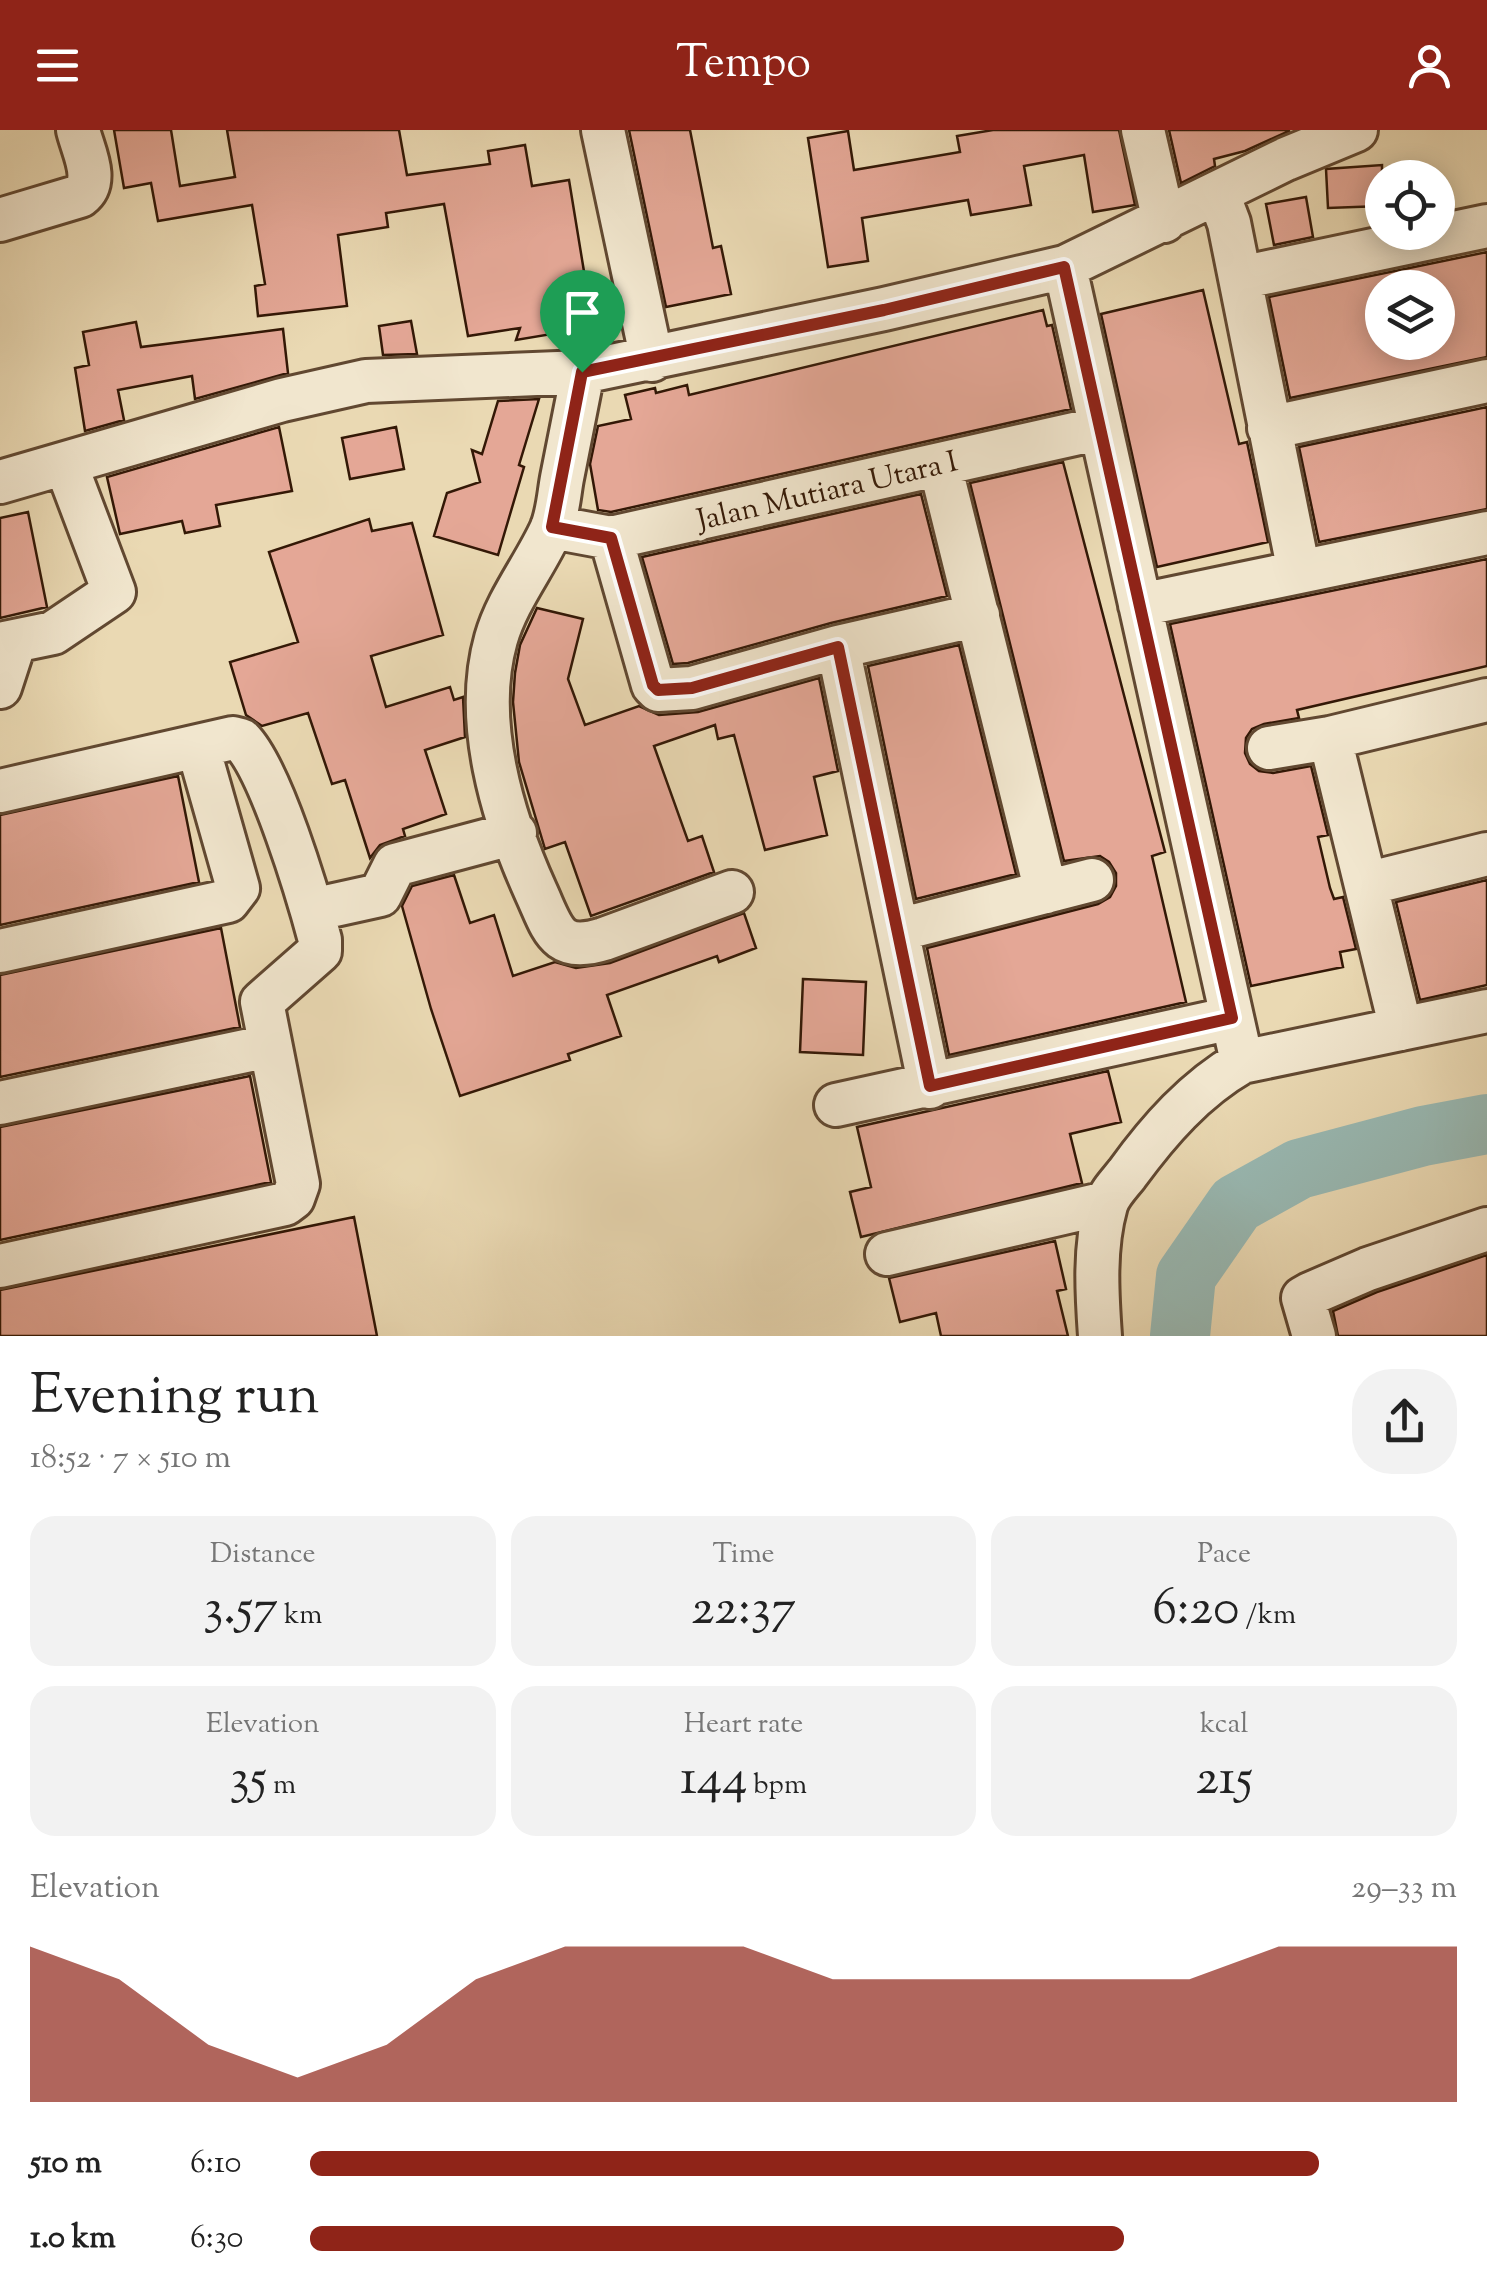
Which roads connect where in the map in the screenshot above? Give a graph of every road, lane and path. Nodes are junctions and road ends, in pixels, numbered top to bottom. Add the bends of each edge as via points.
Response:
1 (78, 130) edge
2 (603, 130) edge
3 (1143, 130) edge
4 (1356, 130) edge
5 (1223, 209) junction
6 (0, 220) edge
7 (1164, 221) junction
8 (1487, 226) edge
9 (1064, 267) junction
10 (1240, 278) junction
11 (652, 360) junction
12 (582, 372) junction
13 (1487, 382) edge
14 (1100, 428) junction
15 (1269, 428) junction
16 (66, 465) junction
17 (940, 465) junction
18 (0, 482) edge
19 (552, 527) junction
20 (1487, 533) edge
21 (611, 538) junction
22 (1299, 572) junction
23 (1140, 605) junction
24 (978, 614) junction
25 (8, 642) edge
26 (838, 647) junction
27 (0, 687) edge
28 (1487, 700) edge
29 (1330, 738) junction
30 (198, 748) junction
31 (1269, 748) dead end
32 (0, 792) edge
33 (514, 833) junction
34 (1487, 854) edge
35 (1092, 880) dead end
36 (1366, 884) junction
37 (732, 892) dead end
38 (1046, 892) junction
39 (312, 910) junction
40 (898, 930) junction
41 (0, 952) edge
42 (1487, 1011) edge
43 (1232, 1018) junction
44 (1401, 1028) junction
45 (269, 1046) junction
46 (1242, 1062) junction
47 (930, 1086) junction
48 (0, 1103) edge
49 (836, 1105) dead end
50 (1106, 1202) junction
51 (1487, 1229) edge
52 (887, 1254) dead end
53 (0, 1266) edge
54 (1100, 1336) edge
55 (1314, 1336) edge

1 - 6 street via 91,182 87,190
2 - 11 street
3 - 7 street
4 - 5 street via 1286,159
5 - 7 street
5 - 10 street
7 - 9 street
8 - 10 street
9 - 11 street
9 - 14 street
10 - 15 street
11 - 12 street
12 - 16 street via 366,381
12 - 19 street
13 - 15 street
14 - 17 street, Jalan Mutiara Utara I
14 - 23 street
15 - 22 street
16 - 18 street
16 - 25 street via 114,592 64,628
17 - 21 street, Jalan Mutiara Utara I
17 - 24 street
19 - 21 street, Jalan Mutiara Utara I
19 - 33 street via 495,640 488,689 486,718
20 - 22 street
21 - 26 street via 658,690 692,688
22 - 23 street
23 - 43 street
24 - 26 street
24 - 38 street
25 - 27 street
26 - 40 street
28 - 29 street
29 - 31 street
29 - 36 street
30 - 32 street
30 - 39 street via 233,738 246,745
30 - 41 street via 238,888 234,896
33 - 37 street via 554,932 568,944 604,940
33 - 39 street via 395,864 380,895
34 - 36 street
35 - 38 street
36 - 44 street
38 - 40 street
39 - 45 street via 320,950 262,1002
40 - 47 street
42 - 44 street
43 - 46 street
43 - 47 street
44 - 46 street
45 - 48 street
45 - 53 street via 298,1184 294,1198
46 - 50 street via 1180,1110
47 - 49 street
50 - 52 street
50 - 54 street via 1096,1280
51 - 55 street via 1310,1294 1304,1298

